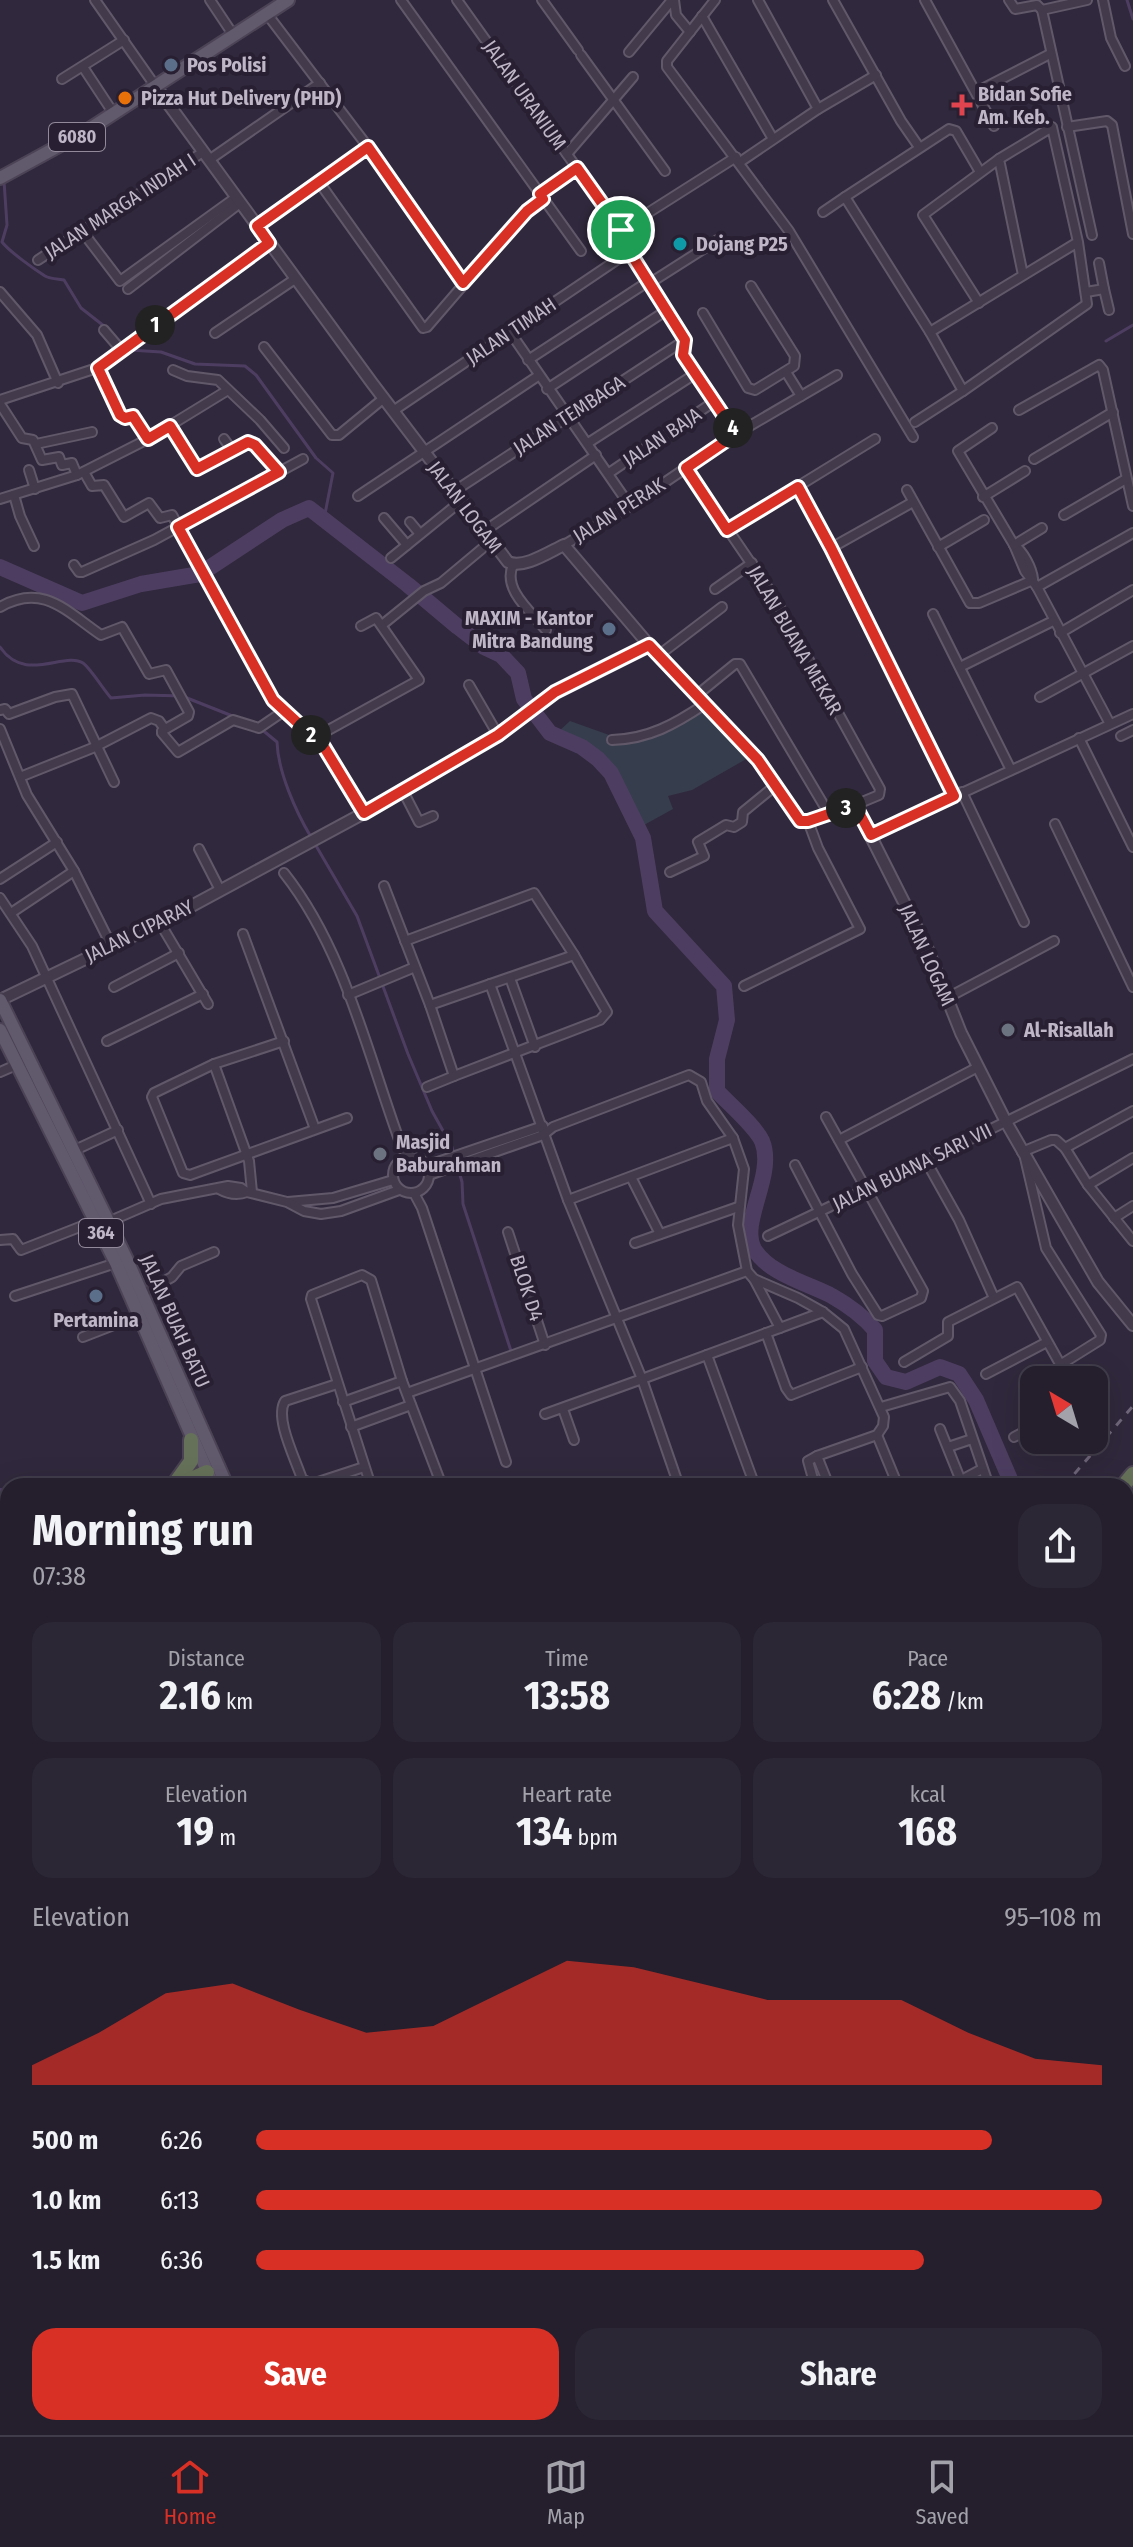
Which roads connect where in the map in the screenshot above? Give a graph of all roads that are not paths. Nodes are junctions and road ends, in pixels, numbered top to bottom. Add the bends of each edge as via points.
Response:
1 (95, 0) edge
2 (210, 0) edge
3 (401, 0) edge
4 (457, 0) edge
5 (542, 0) edge
6 (673, 0) edge
7 (715, 0) edge
8 (758, 0) edge
9 (833, 0) edge
10 (925, 0) edge
11 (1009, 0) edge
12 (1087, 0) edge
13 (1103, 0) edge
14 (280, 2) edge
15 (1042, 10) junction
16 (267, 14) junction
17 (702, 16) junction
18 (690, 32) junction
19 (234, 36) junction
20 (124, 40) junction
21 (629, 52) dead end
22 (1050, 54) junction
23 (1125, 66) dead end
24 (83, 67) junction
25 (876, 75) junction
26 (633, 77) dead end
27 (62, 79) dead end
28 (320, 83) junction
29 (152, 89) junction
30 (976, 92) junction
31 (613, 100) junction
32 (818, 109) junction
33 (114, 114) junction
34 (994, 126) dead end
35 (1067, 127) junction
36 (773, 139) junction
37 (368, 147) junction
38 (919, 147) junction
39 (567, 154) junction
40 (206, 156) junction
41 (999, 159) junction
42 (738, 160) junction
43 (577, 168) junction
44 (665, 171) dead end
45 (980, 172) junction
46 (4, 173) edge
47 (319, 182) junction
48 (542, 196) junction
49 (845, 197) junction
50 (238, 200) junction
51 (823, 212) dead end
52 (257, 226) junction
53 (621, 230) junction
54 (82, 231) junction
55 (1133, 234) edge
56 (1092, 235) dead end
57 (719, 239) dead end
58 (1078, 242) junction
59 (269, 243) junction
60 (581, 251) dead end
61 (630, 251) junction
62 (38, 260) dead end
63 (1099, 263) dead end
64 (139, 273) junction
65 (1023, 275) junction
66 (295, 279) junction
67 (650, 282) junction
68 (463, 283) junction
69 (751, 286) dead end
70 (128, 289) dead end
71 (1104, 289) junction
72 (0, 292) edge
73 (1086, 292) junction
74 (979, 303) junction
75 (667, 310) junction
76 (1109, 310) dead end
77 (703, 313) dead end
78 (104, 330) dead end
79 (510, 332) junction
80 (930, 332) junction
81 (215, 333) dead end
82 (685, 340) junction
83 (677, 345) junction
84 (264, 347) dead end
85 (123, 349) junction
86 (683, 355) junction
87 (528, 360) junction
88 (98, 368) junction
89 (173, 370) dead end
90 (786, 372) junction
91 (695, 374) junction
92 (837, 375) dead end
93 (538, 376) junction
94 (58, 383) junction
95 (547, 389) junction
96 (228, 390) junction
97 (963, 391) junction
98 (801, 396) junction
99 (384, 398) junction
100 (715, 401) junction
101 (0, 402) edge
102 (1019, 410) dead end
103 (393, 411) junction
104 (1113, 412) junction
105 (566, 417) junction
106 (915, 422) dead end
107 (170, 426) junction
108 (992, 428) dead end
109 (92, 432) dead end
110 (736, 434) junction
111 (913, 437) dead end
112 (148, 439) junction
113 (224, 439) dead end
114 (875, 439) dead end
115 (588, 443) junction
116 (36, 444) junction
117 (284, 448) dead end
118 (232, 450) junction
119 (423, 452) junction
120 (596, 455) junction
121 (303, 459) dead end
122 (1034, 459) dead end
123 (686, 468) junction
124 (29, 470) dead end
125 (1025, 471) dead end
126 (279, 472) junction
127 (81, 473) junction
128 (609, 473) junction
129 (1126, 479) junction
130 (798, 487) junction
131 (35, 489) junction
132 (907, 490) dead end
133 (453, 492) junction
134 (14, 495) junction
135 (358, 496) dead end
136 (983, 497) junction
137 (0, 499) edge
138 (460, 502) junction
139 (913, 502) junction
140 (630, 506) junction
141 (1133, 506) edge
142 (1064, 515) dead end
143 (384, 518) dead end
144 (984, 520) dead end
145 (410, 522) dead end
146 (178, 527) junction
147 (1042, 528) dead end
148 (727, 530) junction
149 (1133, 533) edge
150 (420, 534) junction
151 (486, 537) junction
152 (407, 545) junction
153 (564, 545) junction
154 (1014, 545) junction
155 (34, 546) dead end
156 (938, 547) junction
157 (831, 548) junction
158 (391, 558) dead end
159 (752, 563) junction
160 (74, 565) dead end
161 (513, 565) junction
162 (1035, 584) junction
163 (715, 589) dead end
164 (1133, 590) edge
165 (0, 607) edge
166 (722, 607) dead end
167 (933, 614) dead end
168 (1053, 621) junction
169 (382, 625) junction
170 (361, 626) dead end
171 (546, 630) dead end
172 (1060, 633) junction
173 (649, 645) junction
174 (1133, 646) edge
175 (659, 655) junction
176 (960, 667) junction
177 (1082, 674) junction
178 (469, 685) dead end
179 (1040, 697) dead end
180 (701, 700) junction
181 (0, 710) edge
182 (284, 711) junction
183 (1133, 714) edge
184 (1110, 724) junction
185 (0, 729) edge
186 (1133, 730) edge
187 (162, 731) junction
188 (498, 735) junction
189 (1121, 736) dead end
190 (314, 738) junction
191 (1079, 738) junction
192 (612, 740) dead end
193 (95, 747) junction
194 (1011, 770) junction
195 (20, 777) junction
196 (114, 782) dead end
197 (776, 785) junction
198 (403, 791) junction
199 (958, 794) junction
200 (855, 805) junction
201 (364, 813) junction
202 (829, 814) junction
203 (433, 816) dead end
204 (808, 821) junction
205 (1055, 824) dead end
206 (871, 835) junction
207 (57, 842) junction
208 (1133, 847) edge
209 (199, 849) dead end
210 (74, 871) junction
211 (670, 872) dead end
212 (284, 873) dead end
213 (0, 879) edge
214 (384, 886) dead end
215 (220, 890) junction
216 (0, 898) edge
217 (11, 913) junction
218 (1024, 922) dead end
219 (160, 923) junction
220 (243, 934) dead end
221 (405, 941) junction
222 (1054, 941) dead end
223 (111, 945) junction
224 (179, 953) junction
225 (574, 955) junction
226 (415, 967) junction
227 (47, 976) junction
228 (510, 978) junction
229 (490, 984) junction
230 (744, 986) dead end
231 (114, 987) dead end
232 (1133, 987) edge
233 (203, 994) junction
234 (348, 995) junction
235 (947, 998) junction
236 (0, 1000) edge
237 (208, 1004) dead end
238 (430, 1005) junction
239 (0, 1030) edge
240 (107, 1041) dead end
241 (284, 1041) junction
242 (535, 1047) junction
243 (514, 1054) junction
244 (1133, 1059) edge
245 (214, 1064) junction
246 (16, 1065) junction
247 (978, 1067) junction
248 (0, 1072) edge
249 (454, 1076) junction
250 (427, 1087) dead end
251 (1132, 1115) edge
252 (826, 1117) dead end
253 (347, 1118) dead end
254 (1006, 1122) junction
255 (540, 1125) junction
256 (553, 1127) junction
257 (315, 1129) junction
258 (118, 1130) junction
259 (543, 1135) junction
260 (733, 1138) junction
261 (839, 1140) junction
262 (1065, 1148) junction
263 (75, 1150) junction
264 (247, 1154) junction
265 (1023, 1154) junction
266 (406, 1158) junction
267 (1133, 1158) edge
268 (926, 1161) junction
269 (795, 1165) dead end
270 (428, 1170) junction
271 (631, 1177) junction
272 (393, 1180) junction
273 (1088, 1185) junction
274 (867, 1189) junction
275 (399, 1190) junction
276 (245, 1192) junction
277 (417, 1192) junction
278 (568, 1200) junction
279 (287, 1202) junction
280 (151, 1204) junction
281 (1133, 1206) edge
282 (738, 1207) junction
283 (819, 1212) junction
284 (1114, 1218) junction
285 (102, 1222) junction
286 (508, 1232) dead end
287 (660, 1234) junction
288 (768, 1236) dead end
289 (0, 1240) edge
290 (1133, 1241) edge
291 (635, 1243) dead end
292 (214, 1252) dead end
293 (116, 1263) junction
294 (747, 1271) junction
295 (754, 1279) junction
296 (15, 1296) dead end
297 (136, 1296) junction
298 (994, 1298) junction
299 (823, 1312) junction
300 (137, 1316) junction
301 (617, 1319) junction
302 (1133, 1325) edge
303 (780, 1328) junction
304 (766, 1333) junction
305 (83, 1337) dead end
306 (1047, 1342) junction
307 (545, 1345) junction
308 (707, 1355) junction
309 (904, 1362) dead end
310 (1060, 1365) joint
311 (862, 1367) junction
312 (475, 1370) junction
313 (986, 1374) dead end
314 (642, 1379) junction
315 (402, 1381) junction
316 (337, 1384) junction
317 (407, 1393) junction
318 (343, 1402) junction
319 (411, 1405) junction
320 (881, 1407) junction
321 (563, 1409) junction
322 (545, 1414) dead end
323 (351, 1427) junction
324 (940, 1429) dead end
325 (1020, 1434) edge
326 (877, 1435) junction
327 (1014, 1437) dead end
328 (972, 1439) junction
329 (191, 1440) junction
330 (574, 1440) dead end
331 (948, 1447) junction
332 (817, 1456) junction
333 (506, 1462) dead end
334 (364, 1467) junction
335 (982, 1469) junction
336 (179, 1478) edge
337 (214, 1478) edge
338 (214, 1478) edge
339 (302, 1478) edge
340 (330, 1478) edge
341 (368, 1478) edge
342 (439, 1478) edge
343 (676, 1478) edge
344 (752, 1478) edge
345 (813, 1478) edge
346 (826, 1478) edge
347 (895, 1478) edge
348 (960, 1478) edge
349 (966, 1478) edge
350 (986, 1478) edge

1 - 20 street
2 - 19 street
3 - 48 street
4 - 39 street, JALAN URANIUM
5 - 31 street
6 - 18 street via 676,15
6 - 21 street
7 - 17 street
8 - 32 street
9 - 25 street
10 - 30 street
11 - 15 street via 1018,10 1037,5
12 - 15 street
13 - 23 street via 1111,38
14 - 16 main road, 6080
15 - 22 street
16 - 19 main road, 6080
16 - 28 street
17 - 18 street
17 - 36 street
18 - 42 street via 665,63
19 - 29 main road, 6080
20 - 24 street
20 - 29 street
22 - 30 street
22 - 35 street
24 - 27 street
24 - 33 street
25 - 32 street
25 - 38 street
26 - 31 street
28 - 37 street
28 - 40 street, JALAN MARGA INDAH I
29 - 33 main road, 6080
29 - 40 street, JALAN LOGAM
30 - 34 street
31 - 39 street
31 - 44 street
32 - 36 street
33 - 46 main road, 6080
35 - 55 street via 1107,121 1112,125
35 - 56 street
36 - 42 street
37 - 47 street
37 - 68 street
38 - 45 street via 953,129
38 - 49 street
39 - 43 street, JALAN URANIUM
40 - 50 street, JALAN LOGAM
40 - 54 street, JALAN MARGA INDAH I
41 - 45 street
41 - 58 street via 1054,129
41 - 65 street
42 - 53 street
42 - 111 street via 789,231
43 - 48 street
43 - 53 street, JALAN URANIUM
45 - 74 street via 923,215
47 - 52 street
47 - 68 street via 423,328
48 - 60 street
48 - 68 street
49 - 51 street
49 - 80 street
50 - 52 street, JALAN LOGAM
50 - 64 street
52 - 59 street, JALAN LOGAM
53 - 61 street, JALAN URANIUM
54 - 62 street, JALAN MARGA INDAH I
54 - 64 street via 120,281
57 - 67 street
58 - 65 street
58 - 73 street
59 - 66 street, JALAN LOGAM
59 - 85 street
61 - 67 street, JALAN URANIUM
61 - 79 street, JALAN TIMAH
63 - 71 street
64 - 70 street
65 - 74 street
66 - 81 street
66 - 99 street, JALAN LOGAM
67 - 75 street, JALAN URANIUM
67 - 87 street
69 - 90 street via 795,356 794,366
71 - 73 street
71 - 76 street
72 - 94 street via 36,333
73 - 97 street via 1083,308
74 - 80 street
75 - 82 street, JALAN URANIUM
75 - 95 street
77 - 90 street via 751,391
78 - 85 street
79 - 87 street, JALAN BAJA
79 - 103 street, JALAN TIMAH
80 - 97 street
82 - 83 street, JALAN TEMBAGA
82 - 86 street
83 - 86 street
83 - 105 street, JALAN TEMBAGA
84 - 99 street via 332,435 339,435
85 - 88 street
86 - 91 street
87 - 93 street, JALAN BAJA
88 - 94 street
88 - 112 street via 120,415 133,416
89 - 96 street via 215,379
90 - 98 street
91 - 100 street
91 - 115 street
92 - 98 street, JALAN PERAK
93 - 95 street, JALAN BAJA
93 - 119 street
94 - 101 street
95 - 105 street, JALAN BAJA
96 - 107 street
96 - 117 street
97 - 106 street
98 - 110 street, JALAN PERAK
99 - 103 street, JALAN LOGAM
100 - 110 street
100 - 128 street, JALAN BAJA
101 - 116 street via 22,438
102 - 104 street via 1099,365
103 - 119 street, JALAN LOGAM
104 - 122 street
104 - 129 street
105 - 115 street, JALAN BAJA
105 - 133 street, JALAN TEMBAGA
107 - 112 street
107 - 118 street via 197,469
108 - 136 street via 958,449
109 - 116 street
110 - 123 street, JALAN PERAK
112 - 127 street
113 - 118 street
114 - 130 street
115 - 120 street, JALAN BAJA
116 - 127 street via 42,460 59,457 62,465 72,463
118 - 126 street via 245,443 255,445
119 - 133 street, JALAN LOGAM
119 - 135 street
120 - 128 street, JALAN BAJA
120 - 151 street
121 - 126 street
123 - 140 street, JALAN PERAK
123 - 148 street, JALAN BUANA MEKAR
124 - 131 street
125 - 136 street
126 - 146 street
127 - 131 street
127 - 146 street via 92,486 104,485 124,517 149,503 160,518 172,515
128 - 140 street, JALAN BAJA
129 - 141 street
129 - 142 street
130 - 148 street
130 - 157 street
131 - 134 street
132 - 139 street
133 - 138 street, JALAN LOGAM
134 - 137 street
134 - 155 street
136 - 154 street
138 - 150 street
138 - 151 street, JALAN LOGAM
139 - 156 street
139 - 157 street
140 - 153 street, JALAN PERAK
143 - 152 street
144 - 156 street
145 - 150 street
146 - 160 street via 82,572
146 - 182 street via 273,700
147 - 154 street
148 - 159 street, JALAN BUANA MEKAR
149 - 162 street
150 - 152 street
151 - 161 street, JALAN LOGAM
151 - 169 street via 441,583
152 - 158 street
153 - 161 street, JALAN LOGAM
153 - 173 street
154 - 162 street
156 - 162 street via 972,604
157 - 199 street
159 - 163 street
159 - 200 street, JALAN BUANA MEKAR via 880,789 879,795
161 - 171 street via 513,589
162 - 168 street
164 - 172 street
165 - 187 street via 35,596 101,635 122,627 149,674 166,670 189,714
166 - 175 street
167 - 176 street
168 - 172 street
168 - 176 street
169 - 170 street via 375,617
169 - 190 street via 418,681
172 - 177 street
173 - 175 street
173 - 188 street via 569,684
174 - 177 street
175 - 180 street
176 - 194 street
177 - 179 street
177 - 184 street
178 - 188 street
180 - 192 street via 662,730 634,740
180 - 197 street
180 - 202 street via 740,664
181 - 193 street via 9,714 72,694
182 - 187 street via 261,728 233,720 178,752
182 - 190 street
183 - 184 street
184 - 191 street
185 - 195 street
186 - 189 street
187 - 193 street via 159,721 151,718
188 - 198 street
190 - 201 street
191 - 194 street
191 - 208 street
193 - 195 street
193 - 196 street
194 - 199 street
195 - 207 street
197 - 204 street via 794,817
197 - 211 street via 743,812 742,822 698,842 704,856
198 - 201 street
198 - 203 street via 419,822
199 - 206 street
199 - 218 street
200 - 202 street
200 - 206 street, JALAN LOGAM
201 - 215 street, JALAN CIPARAY
202 - 204 street
204 - 230 street via 860,929
205 - 232 street
206 - 235 street, JALAN LOGAM
207 - 210 street
207 - 213 street
209 - 215 street
210 - 217 street
210 - 223 street
212 - 234 street via 317,921
214 - 221 street
215 - 219 street, JALAN CIPARAY
216 - 217 street
217 - 227 street
219 - 223 street, JALAN CIPARAY
219 - 224 street
220 - 241 street
221 - 225 street via 534,893
221 - 226 street
222 - 235 street
223 - 227 street, JALAN CIPARAY
224 - 231 street
224 - 233 street
225 - 228 street
225 - 242 street via 606,1009 605,1016
226 - 234 street
226 - 238 street
227 - 236 street, JALAN CIPARAY
227 - 258 street
228 - 229 street
228 - 242 street
229 - 238 street
229 - 243 street
233 - 237 street
233 - 240 street
234 - 266 street
235 - 247 street, JALAN LOGAM
236 - 263 main road, JALAN BUAH BATU / 364
238 - 249 street
239 - 246 main road, JALAN BUAH BATU / 364
241 - 245 street
241 - 257 street
242 - 243 street
243 - 249 street
243 - 255 street
244 - 254 street, JALAN BUANA SARI VII
245 - 264 street
245 - 264 street via 158,1089 152,1097 185,1175
246 - 248 street
246 - 285 main road, JALAN BUAH BATU / 364
247 - 254 street, JALAN LOGAM
247 - 261 street
249 - 250 street
251 - 262 street
252 - 261 street
253 - 257 street
254 - 265 street, JALAN LOGAM
254 - 268 street, JALAN BUANA SARI VII
255 - 256 street
255 - 259 street
255 - 270 street via 448,1157
256 - 259 street
256 - 260 street via 689,1075 701,1082 707,1101
257 - 264 street
258 - 263 street
258 - 280 street
259 - 270 street via 451,1168
259 - 278 street
260 - 271 street
260 - 282 street via 744,1169
261 - 274 street
262 - 265 street via 1051,1140
262 - 273 street
263 - 285 main road, JALAN BUAH BATU / 364
264 - 276 street via 252,1176
265 - 302 street, JALAN LOGAM via 1098,1282
265 - 310 street via 1046,1248 1101,1335
266 - 270 street via 422,1160
266 - 272 street via 394,1168
267 - 273 street
268 - 274 street, JALAN BUANA SARI VII
268 - 298 street
269 - 283 street, JALAN BUANA SARI VII
270 - 277 street via 428,1181
271 - 278 street
271 - 287 street
272 - 275 street
272 - 279 street via 333,1198
273 - 284 street
274 - 283 street, JALAN BUANA SARI VII
274 - 283 street, JALAN BUANA SARI VII via 923,1291 921,1298 882,1316 873,1309
275 - 277 street
275 - 279 street via 321,1214
276 - 279 street
276 - 280 street via 188,1192
277 - 312 street
278 - 301 street
280 - 285 street
281 - 284 street
282 - 287 street
282 - 294 street
283 - 288 street, JALAN BUANA SARI VII
284 - 290 street
285 - 289 street via 21,1250 13,1239
285 - 293 main road, JALAN BUAH BATU / 364
285 - 297 main road, JALAN BUAH BATU / 364
286 - 307 street, BLOK D4
287 - 291 street
292 - 297 street via 181,1266 172,1277
293 - 296 street
293 - 297 main road, JALAN BUAH BATU / 364
294 - 295 street
294 - 301 street
295 - 299 street
295 - 303 street
297 - 300 main road, JALAN BUAH BATU / 364
297 - 337 main road, JALAN BUAH BATU / 364
298 - 306 street via 1019,1288
298 - 309 street via 948,1322 948,1336
299 - 303 street
299 - 311 street via 844,1329
300 - 305 street
300 - 329 main road, JALAN BUAH BATU / 364
301 - 307 street
301 - 314 street
303 - 304 street
304 - 308 street
304 - 311 street via 791,1395
306 - 310 street
306 - 313 street
307 - 312 street
308 - 314 street
308 - 344 street
311 - 320 street
312 - 317 street
312 - 333 street
314 - 321 street
314 - 343 street
315 - 316 street via 371,1280 362,1275 311,1299
315 - 317 street
315 - 318 street
316 - 318 street
316 - 339 street via 285,1401 281,1408
317 - 319 street
318 - 323 street
319 - 323 street
319 - 342 street
320 - 326 street via 883,1426
320 - 328 street via 950,1387
321 - 322 street
321 - 330 street
323 - 334 street
324 - 331 street
325 - 327 street
326 - 332 street
326 - 347 street
328 - 331 street
328 - 335 street
329 - 336 highway via 191,1461
329 - 338 main road, JALAN BUAH BATU / 364
331 - 348 street
332 - 345 street via 808,1461
332 - 346 street
334 - 340 street
334 - 341 street
335 - 349 street
335 - 350 street

